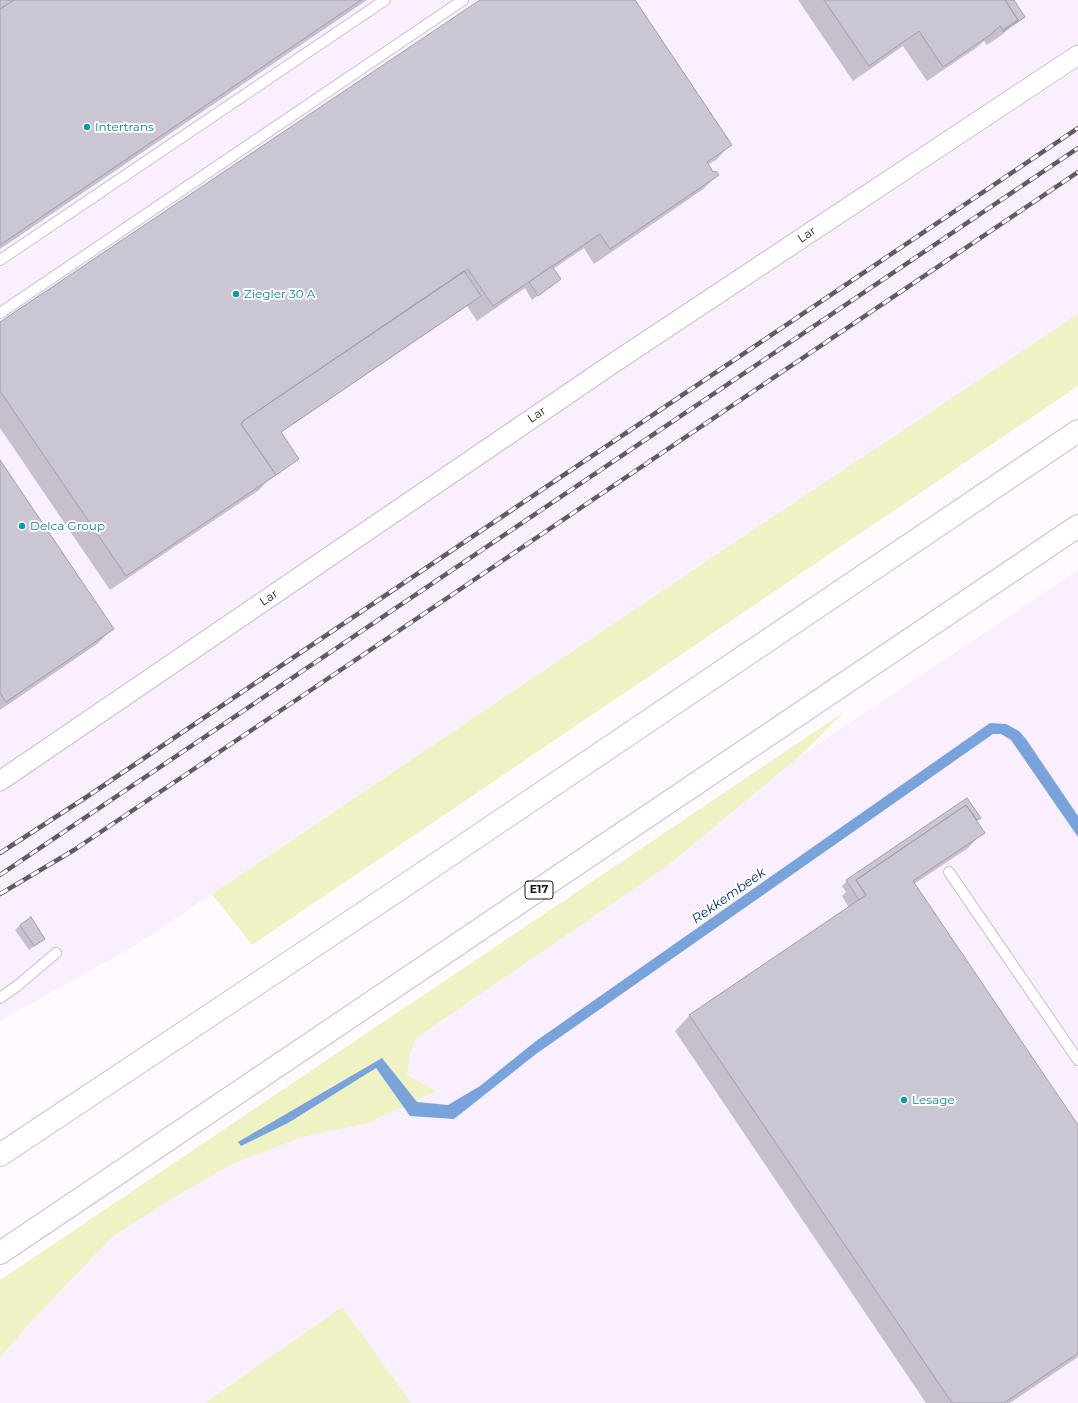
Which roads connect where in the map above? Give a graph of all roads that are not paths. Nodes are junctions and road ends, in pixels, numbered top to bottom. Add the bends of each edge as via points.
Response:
1 (385, 0) edge
2 (463, 0) edge
3 (1078, 55) edge
4 (0, 260) edge
5 (0, 313) edge
6 (1078, 430) edge
7 (1078, 526) edge
8 (0, 781) edge
9 (949, 872) dead end
10 (56, 953) dead end
11 (0, 998) edge
12 (1078, 1060) edge
13 (0, 1155) edge
14 (0, 1253) edge

1 - 4 lane
2 - 5 lane
3 - 8 street, Lar via 612,364
6 - 13 highway via 389,896
7 - 14 highway, E17
9 - 12 lane
10 - 11 lane

